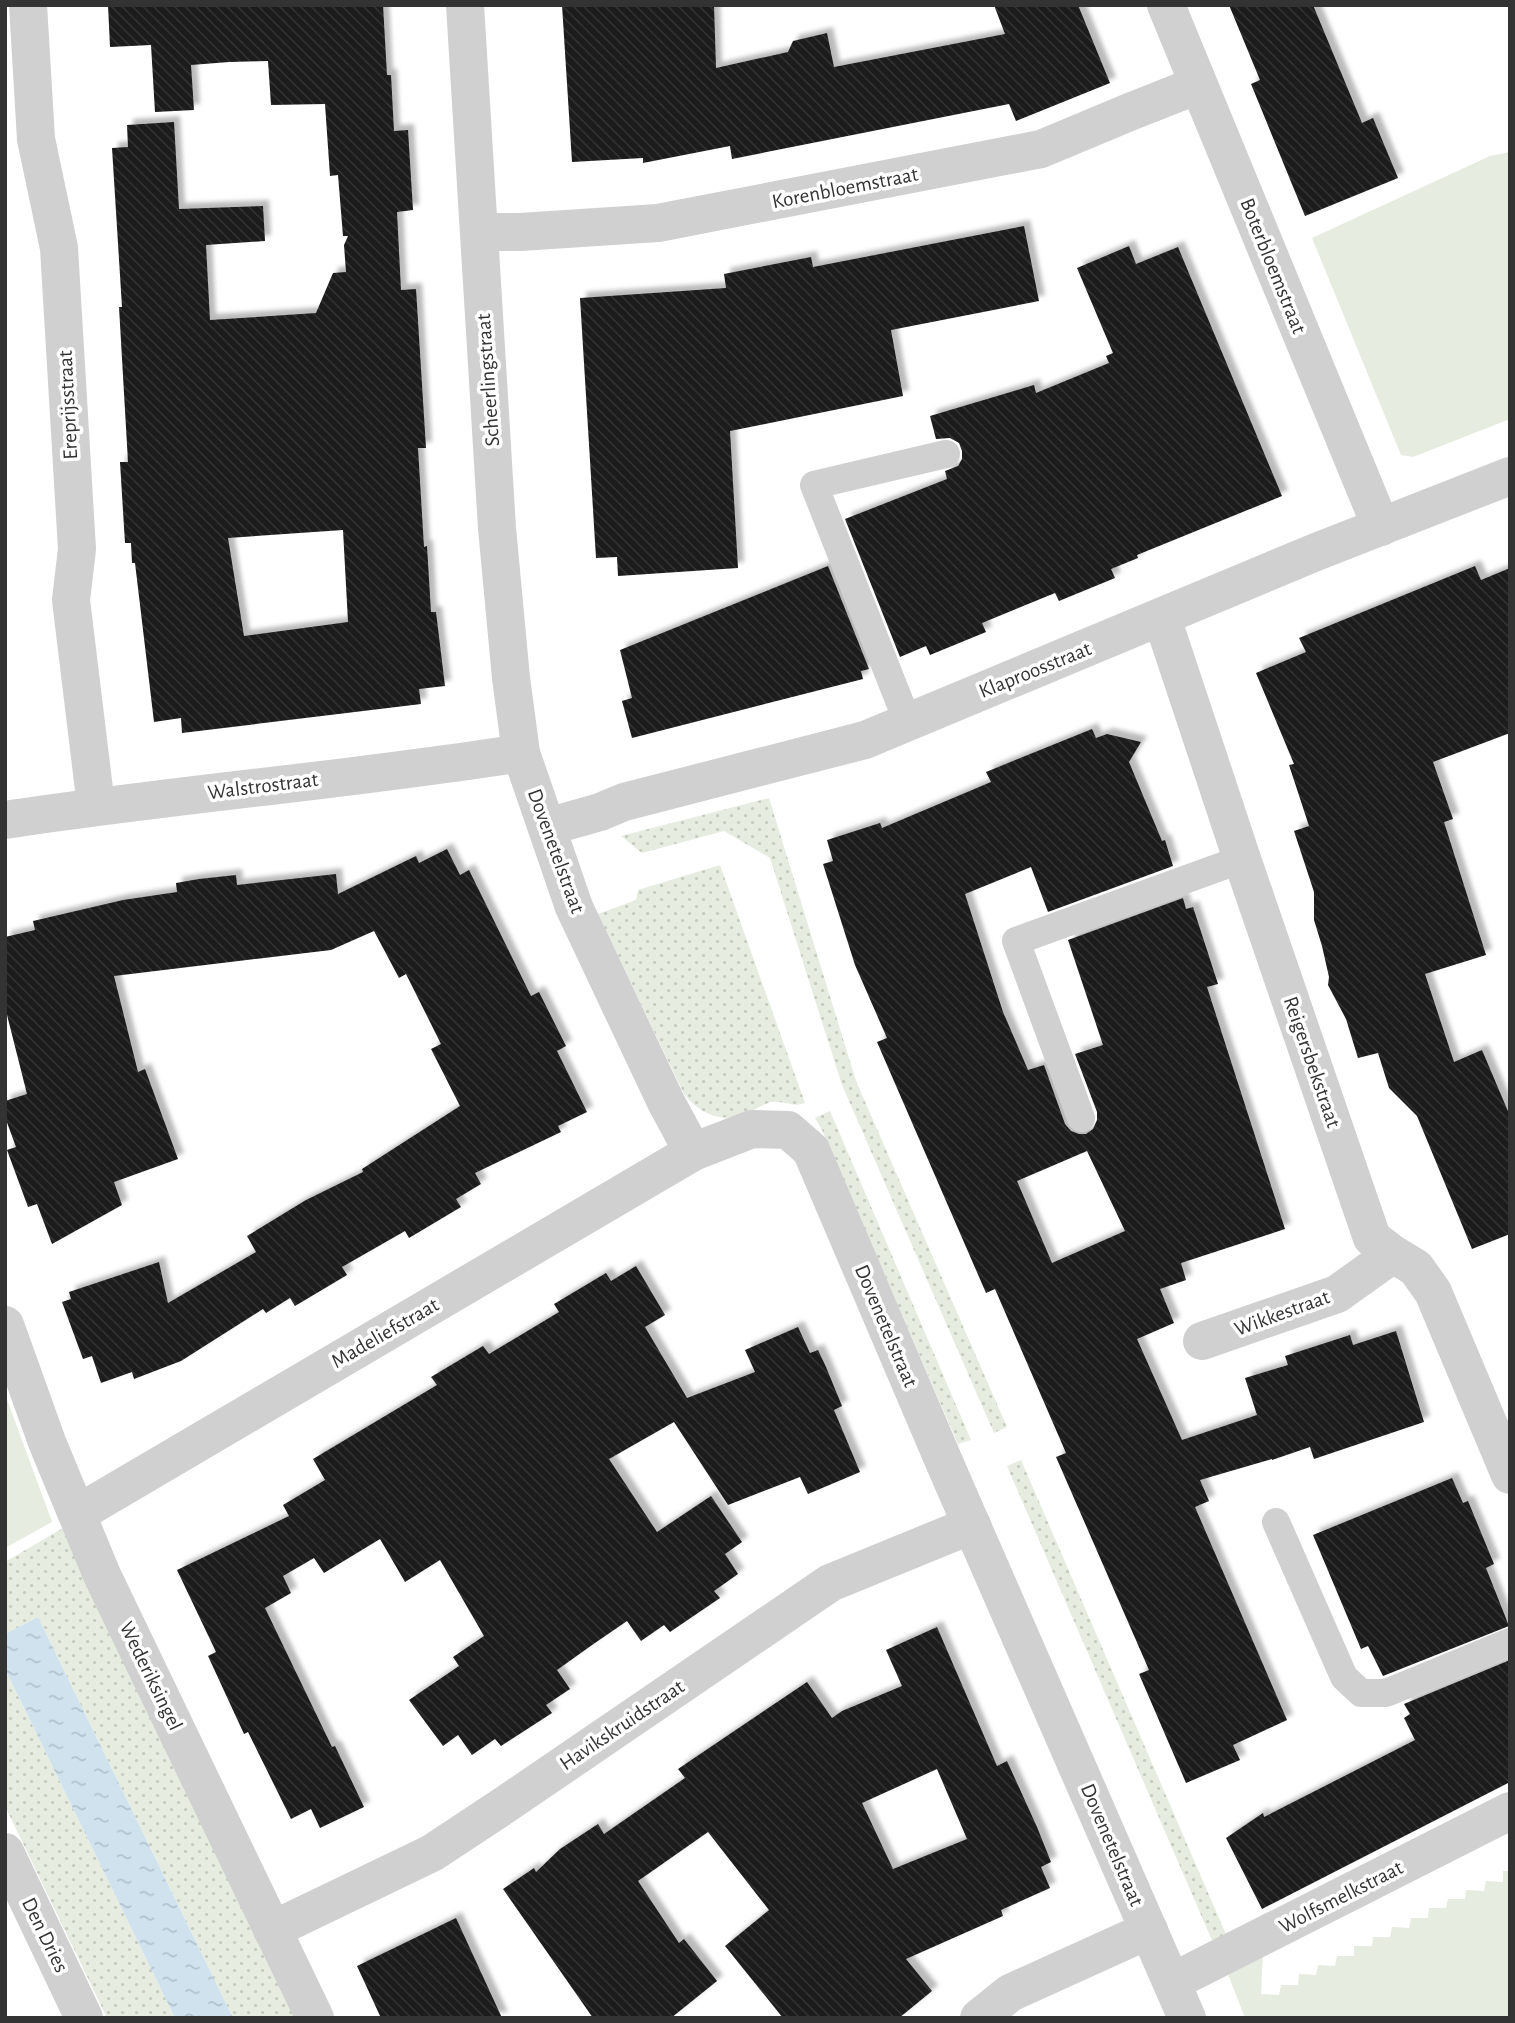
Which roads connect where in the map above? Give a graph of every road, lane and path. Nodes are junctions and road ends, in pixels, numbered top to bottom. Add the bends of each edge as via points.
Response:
1 (28, 5) edge
2 (465, 5) edge
3 (1166, 5) edge
4 (1198, 85) junction
5 (479, 232) junction
6 (946, 453) dead end
7 (1510, 476) edge
8 (1381, 527) junction
9 (1162, 618) junction
10 (908, 723) junction
11 (521, 753) junction
12 (96, 806) junction
13 (5, 820) edge
14 (547, 827) junction
15 (1242, 859) junction
16 (1081, 1118) dead end
17 (694, 1152) junction
18 (1393, 1254) junction
19 (5, 1325) edge
20 (1202, 1341) dead end
21 (1510, 1475) edge
22 (77, 1514) junction
23 (1276, 1521) dead end
24 (972, 1525) junction
25 (1510, 1642) edge
26 (1510, 1811) edge
27 (5, 1852) edge
28 (272, 1930) junction
29 (1149, 1930) junction
30 (1172, 1982) junction
31 (85, 2018) edge
32 (315, 2018) edge
33 (979, 2018) edge
34 (1187, 2018) edge

1 - 12 street, Ereprijsstraat via 36,139 59,248 76,549 71,600
2 - 5 street, Scheerlingstraat
3 - 4 street, Boterbloemstraat
4 - 5 street, Korenbloemstraat via 1041,149 658,223
4 - 8 street, Boterbloemstraat
5 - 11 street, Scheerlingstraat via 497,528
6 - 10 lane via 814,485
7 - 8 street, Klaproosstraat
8 - 9 street, Klaproosstraat
9 - 10 street, Klaproosstraat
9 - 15 street, Reigersbekstraat
10 - 14 street, Klaproosstraat via 865,740 624,802
11 - 12 street, Walstrostraat
11 - 14 street, Dovenetelstraat
12 - 13 street, Walstrostraat
14 - 17 street, Dovenetelstraat via 574,907
15 - 16 lane via 1016,941
15 - 18 street, Reigersbekstraat via 1372,1238
17 - 22 street, Madeliefstraat
17 - 24 street, Dovenetelstraat via 752,1129 788,1130 811,1150
18 - 20 street, Wikkestraat via 1337,1294
18 - 21 street, Reigersbekstraat via 1416,1268 1433,1292
19 - 22 street, Wederiksingel
22 - 28 street, Wederiksingel
23 - 25 lane via 1344,1677 1361,1693 1386,1693
24 - 28 street, Havikskruidstraat via 830,1583 432,1853
24 - 29 street, Dovenetelstraat
26 - 30 street, Wolfsmelkstraat
27 - 31 street, Den Dries
28 - 32 street, Wederiksingel
29 - 30 street, Dovenetelstraat
29 - 33 street via 1010,1993
30 - 34 street, Dovenetelstraat

